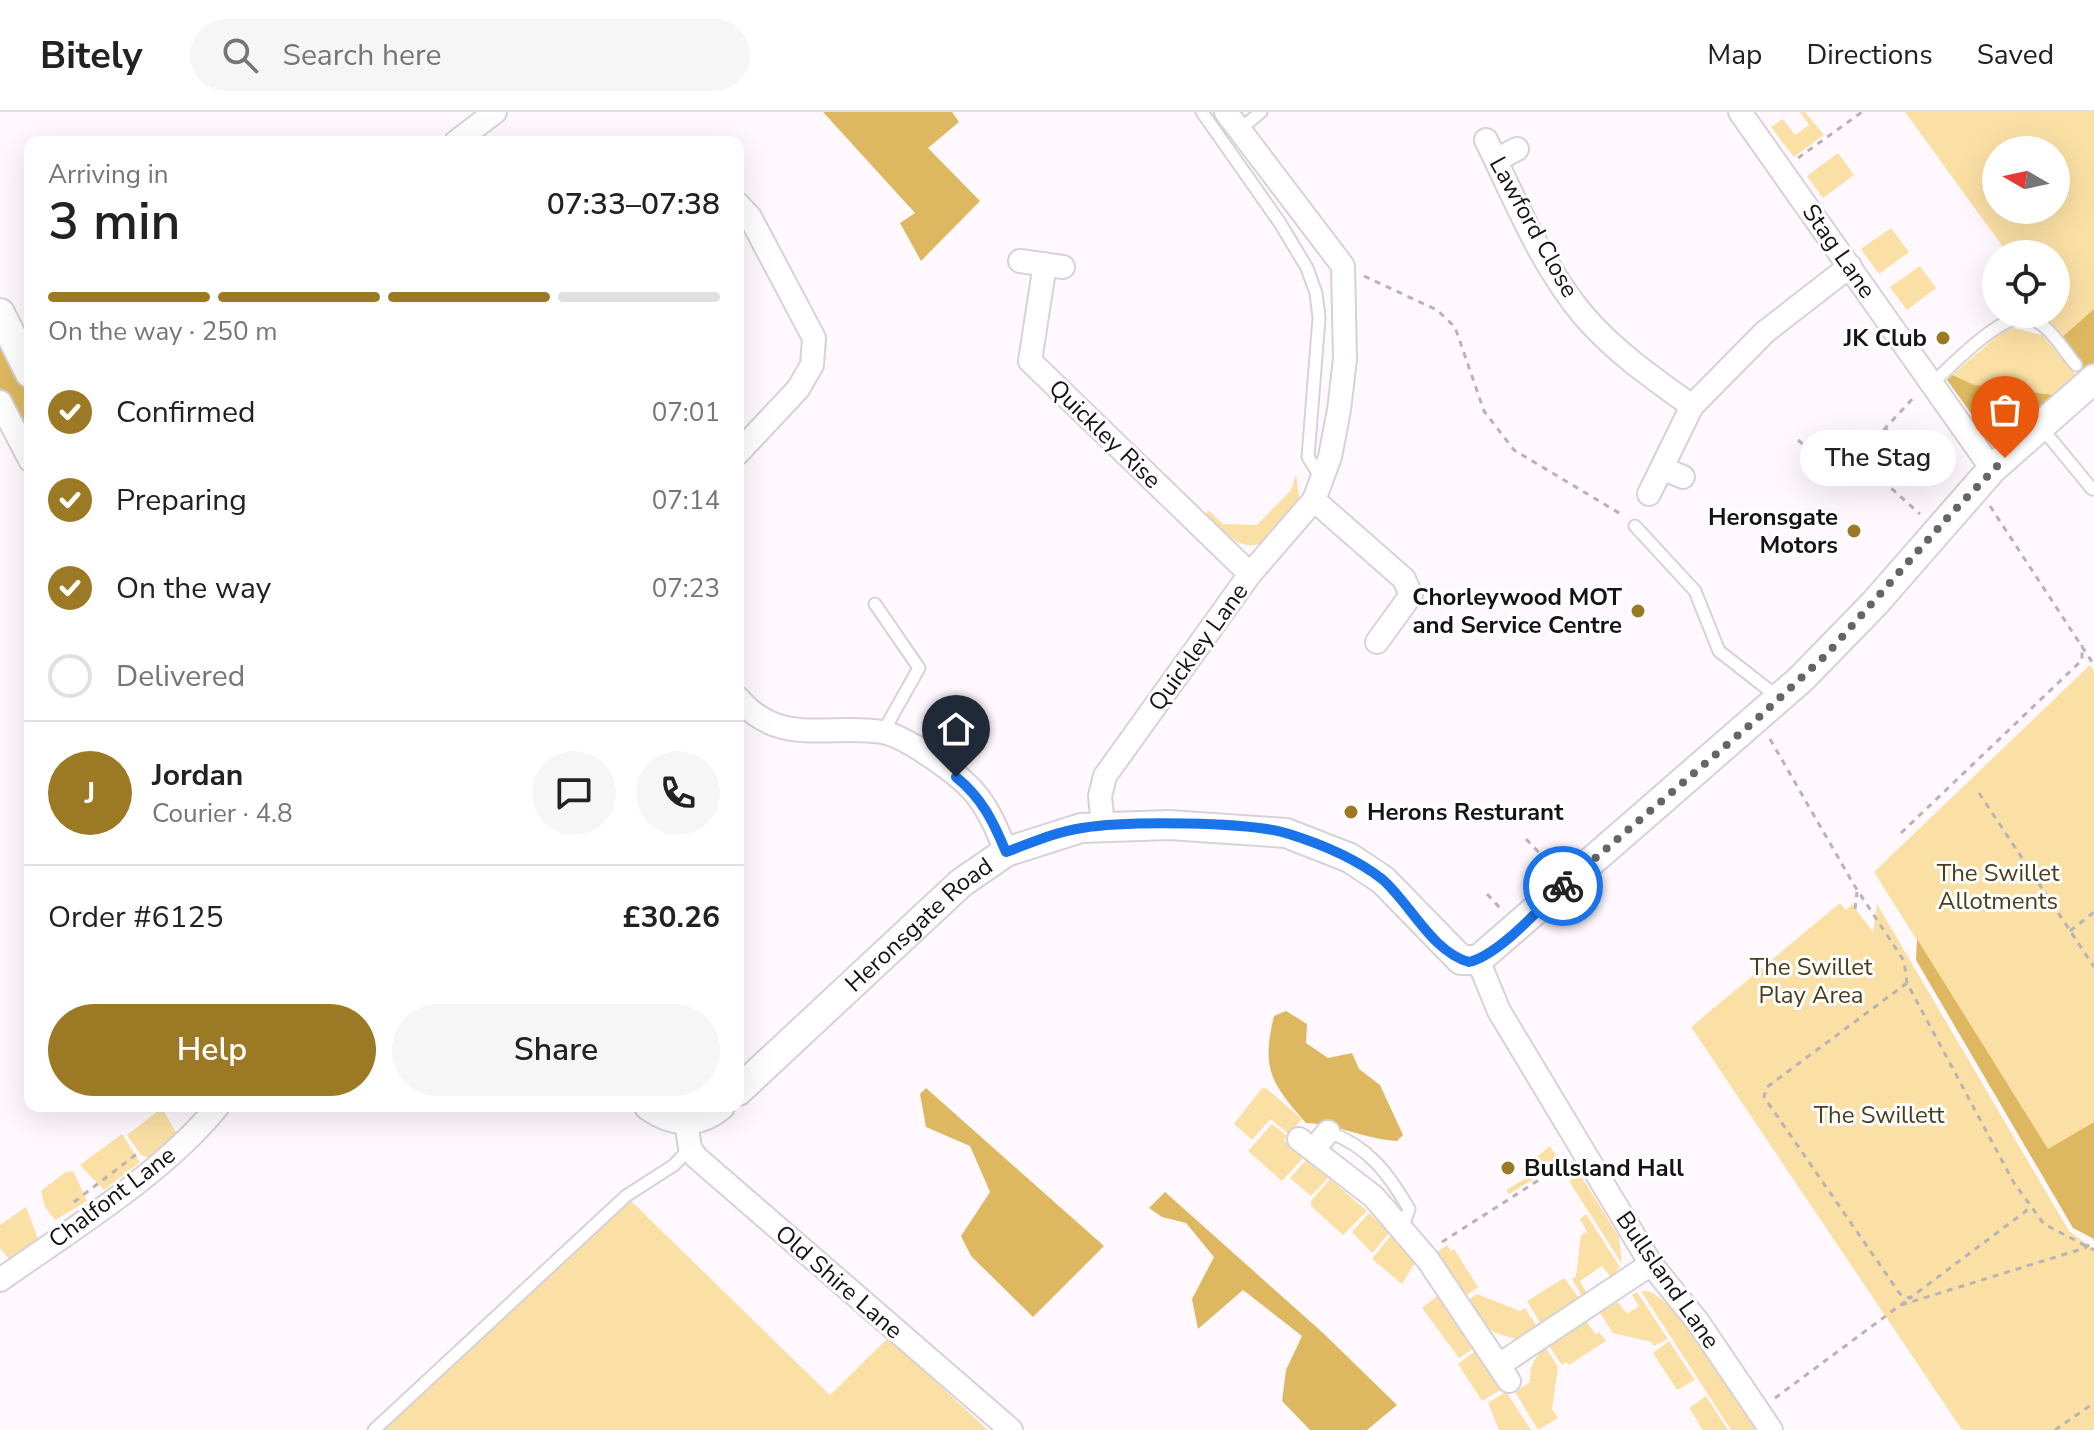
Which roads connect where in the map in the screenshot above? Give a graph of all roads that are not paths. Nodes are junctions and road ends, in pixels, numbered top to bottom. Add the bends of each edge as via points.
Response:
1 (495, 112) edge
2 (1261, 112) edge
3 (1740, 112) edge
4 (1218, 117) edge
5 (464, 136) edge
6 (1517, 149) dead end
7 (744, 210) edge
8 (1301, 210) junction
9 (1280, 223) junction
10 (1020, 261) dead end
11 (1850, 266) junction
12 (0, 313) edge
13 (24, 361) edge
14 (2085, 372) edge
15 (1931, 382) junction
16 (0, 402) edge
17 (1692, 406) junction
18 (2040, 427) junction
19 (744, 447) edge
20 (24, 448) edge
21 (1662, 468) junction
22 (1992, 469) junction
23 (1683, 477) dead end
24 (2092, 489) edge
25 (1318, 490) junction
26 (1649, 494) dead end
27 (1635, 526) road end
28 (1250, 574) junction
29 (875, 604) dead end
30 (1377, 642) dead end
31 (1780, 699) junction
32 (744, 706) edge
33 (883, 732) junction
34 (1103, 826) junction
35 (1006, 852) junction
36 (1478, 960) junction
37 (744, 1085) edge
38 (213, 1112) edge
39 (658, 1112) edge
40 (712, 1112) edge
41 (1328, 1132) joint
42 (688, 1134) junction
43 (1402, 1230) junction
44 (1651, 1264) junction
45 (0, 1280) edge
46 (374, 1430) edge
47 (1011, 1430) edge
48 (1771, 1430) edge

1 - 5 street
2 - 4 lane
3 - 11 street, Stag Lane
4 - 8 street
4 - 9 lane
6 - 17 street, Lawford Close via 1491,150 1545,259 1584,316 1638,368
7 - 19 street via 814,338 812,365 798,389
8 - 9 lane
8 - 25 street, Quickley Lane via 1343,266 1342,393
9 - 25 lane via 1316,293 1319,318 1308,457
10 - 28 street, Quickley Rise via 1054,266 1030,361
11 - 15 street, Stag Lane
11 - 17 street via 1765,332
12 - 13 street
14 - 15 lane via 2044,327 2028,318 2013,318
14 - 18 street
15 - 22 street, Stag Lane
16 - 20 street
17 - 21 street
18 - 22 street
18 - 24 lane
21 - 23 street
21 - 26 street
22 - 31 street via 1869,609
25 - 28 street, Quickley Lane
25 - 30 street via 1404,579 1411,595
27 - 31 lane via 1695,591 1719,651
28 - 34 street, Quickley Lane via 1105,776 1100,796
29 - 33 lane via 919,668
31 - 36 street
32 - 33 street via 796,732
33 - 35 street via 918,749 976,793
34 - 35 street, Heronsgate Road via 1057,833
34 - 36 street, Heronsgate Road via 1286,833 1350,858 1383,880 1450,952 1461,960
35 - 37 street, Heronsgate Road via 961,883
36 - 44 street, Bullsland Lane via 1499,1011
38 - 45 street, Chalfont Lane via 104,1206
39 - 42 street
40 - 42 street
41 - 43 lane via 1356,1142 1395,1186 1409,1209
41 - 43 street via 1306,1144 1374,1197
42 - 46 lane via 674,1165 626,1196
42 - 47 street, Old Shire Lane via 865,1306
43 - 44 street via 1504,1373
44 - 48 street, Bullsland Lane via 1698,1322

